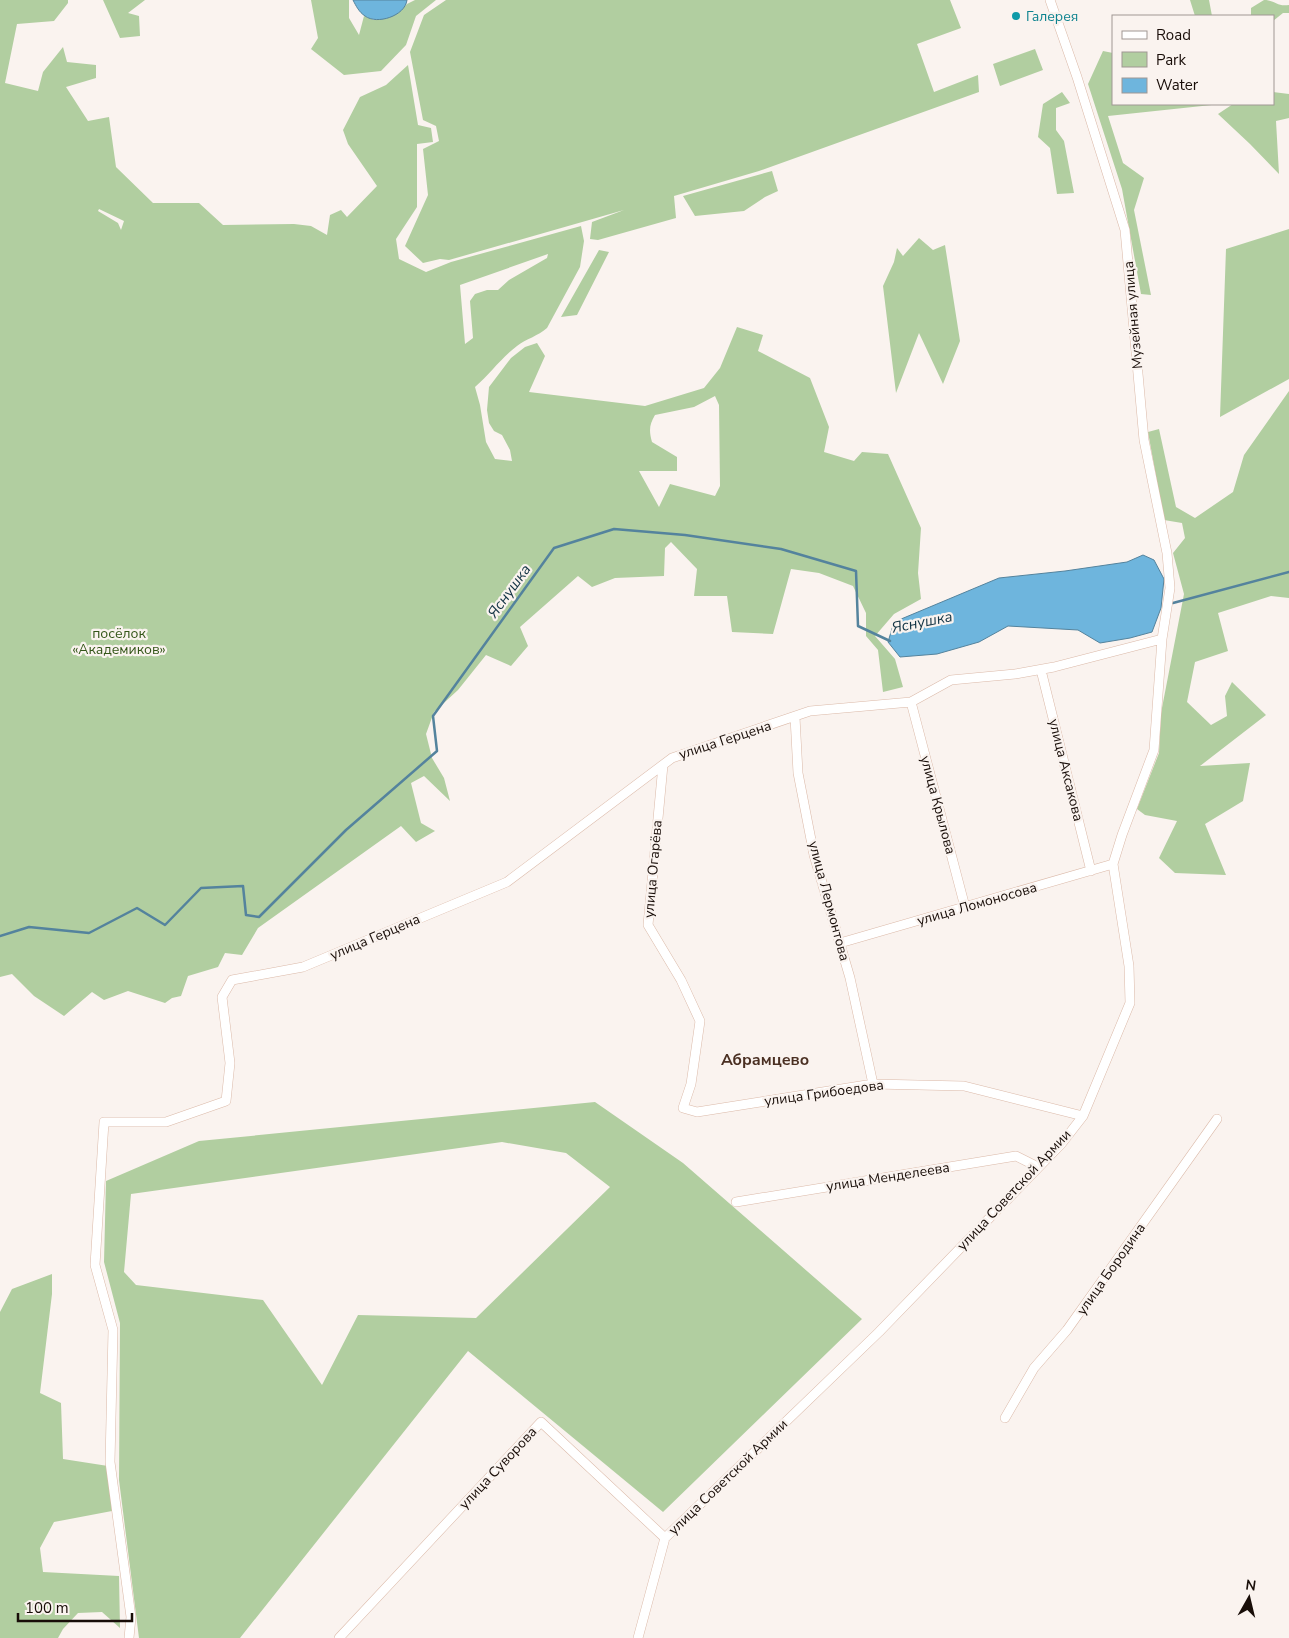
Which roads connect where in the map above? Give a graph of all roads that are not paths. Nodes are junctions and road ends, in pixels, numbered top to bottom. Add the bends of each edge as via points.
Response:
1 (1050, 0) edge
2 (1162, 639) junction
3 (1041, 670) junction
4 (911, 702) junction
5 (795, 717) junction
6 (663, 765) junction
7 (1113, 864) junction
8 (1091, 871) junction
9 (965, 907) junction
10 (840, 943) junction
11 (873, 1084) junction
12 (683, 1108) joint
13 (1083, 1116) junction
14 (1217, 1119) dead end
15 (1038, 1167) junction
16 (736, 1202) dead end
17 (1004, 1418) dead end
18 (665, 1538) junction
19 (129, 1638) edge
20 (340, 1638) edge
21 (638, 1638) edge

1 - 2 street, Музейная улица via 1125,230 1144,440 1167,553 1170,588
2 - 3 street, улица Герцена
2 - 7 street, улица Советской Армии via 1154,750
3 - 4 street, улица Герцена via 952,680
3 - 8 street, улица Аксакова
4 - 5 street, улица Герцена via 810,711
4 - 9 street, улица Крылова
5 - 6 street, улица Герцена via 672,758
5 - 10 street, улица Лермонтова via 798,773 814,855
6 - 12 street, улица Огарёва via 648,925 681,980 700,1021
6 - 19 street, улица Герцена via 507,882 303,967 232,980 222,997 230,1064 226,1101 166,1122 104,1122 95,1265 114,1330 110,1462 131,1617
7 - 8 street, улица Ломоносова
7 - 13 street, улица Советской Армии via 1129,966 1130,1003
8 - 9 street, улица Ломоносова
9 - 10 street, улица Ломоносова
10 - 11 street, улица Лермонтова
11 - 12 street, улица Грибоедова via 697,1112
11 - 13 street, улица Грибоедова via 964,1086
13 - 15 street, улица Советской Армии
14 - 17 street, улица Бородина via 1067,1330 1034,1368
15 - 16 street, улица Менделеева via 1016,1156
15 - 18 street, улица Советской Армии via 879,1332
18 - 20 street, улица Суворова via 541,1422
18 - 21 street, улица Советской Армии

